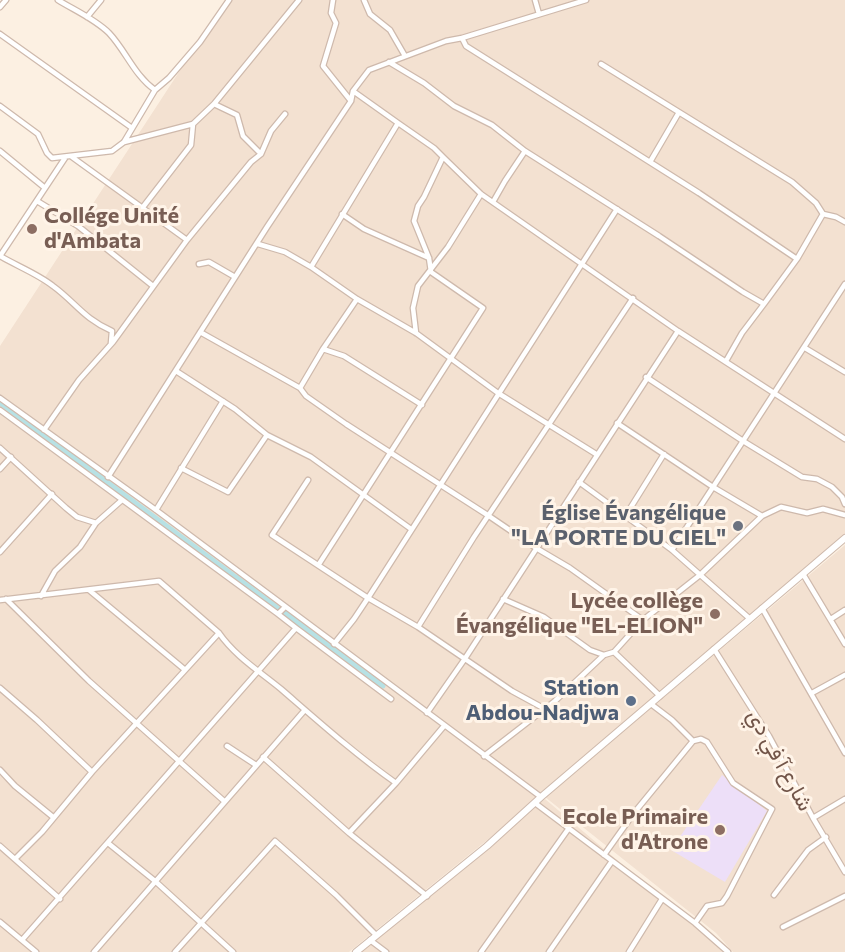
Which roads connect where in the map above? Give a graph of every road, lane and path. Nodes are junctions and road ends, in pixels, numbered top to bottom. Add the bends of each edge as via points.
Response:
1 (6, 0) edge
2 (58, 0) edge
3 (101, 0) edge
4 (229, 0) edge
5 (299, 0) edge
6 (333, 0) edge
7 (363, 0) edge
8 (535, 0) edge
9 (586, 0) edge
10 (0, 7) edge
11 (539, 14) junction
12 (87, 17) junction
13 (0, 34) edge
14 (462, 38) junction
15 (405, 56) junction
16 (389, 62) junction
17 (601, 64) dead end
18 (155, 90) junction
19 (353, 91) junction
20 (351, 101) junction
21 (214, 104) junction
22 (0, 106) edge
23 (285, 114) dead end
24 (678, 114) junction
25 (398, 123) junction
26 (193, 124) junction
27 (132, 128) junction
28 (124, 142) junction
29 (0, 151) edge
30 (525, 151) junction
31 (261, 154) junction
32 (72, 157) junction
33 (443, 157) junction
34 (66, 158) junction
35 (650, 162) junction
36 (45, 188) junction
37 (481, 194) junction
38 (37, 201) junction
39 (493, 202) junction
40 (142, 207) junction
41 (617, 209) junction
42 (342, 214) junction
43 (823, 214) junction
44 (845, 222) edge
45 (187, 240) junction
46 (258, 244) junction
47 (0, 256) edge
48 (429, 258) junction
49 (797, 259) junction
50 (583, 263) junction
51 (199, 264) dead end
52 (311, 267) junction
53 (431, 272) junction
54 (235, 278) junction
55 (845, 284) edge
56 (153, 286) junction
57 (839, 293) junction
58 (845, 297) edge
59 (633, 298) junction
60 (357, 299) junction
61 (764, 304) junction
62 (678, 331) junction
63 (200, 332) junction
64 (416, 333) junction
65 (111, 344) junction
66 (804, 348) junction
67 (323, 349) junction
68 (452, 358) junction
69 (726, 361) junction
70 (176, 370) junction
71 (845, 372) edge
72 (646, 377) junction
73 (300, 388) junction
74 (775, 392) junction
75 (498, 393) junction
76 (0, 399) edge
77 (223, 401) junction
78 (422, 405) junction
79 (0, 410) edge
80 (548, 423) junction
81 (617, 423) junction
82 (44, 430) junction
83 (267, 435) junction
84 (845, 438) edge
85 (743, 441) junction
86 (0, 448) edge
87 (391, 454) junction
88 (596, 454) junction
89 (664, 454) junction
90 (11, 457) junction
91 (181, 468) junction
92 (0, 470) edge
93 (108, 477) junction
94 (308, 480) dead end
95 (579, 482) junction
96 (439, 485) junction
97 (713, 487) junction
98 (52, 494) junction
99 (364, 495) junction
100 (122, 500) junction
101 (845, 504) edge
102 (156, 510) junction
103 (626, 515) junction
104 (845, 515) edge
105 (489, 516) junction
106 (762, 516) junction
107 (96, 523) junction
108 (411, 530) junction
109 (845, 538) edge
110 (536, 548) junction
111 (672, 550) junction
112 (0, 552) edge
113 (319, 564) junction
114 (700, 574) junction
115 (803, 574) junction
116 (89, 590) junction
117 (41, 596) junction
118 (368, 598) junction
119 (6, 599) junction
120 (503, 599) junction
121 (0, 600) edge
122 (285, 607) junction
123 (762, 608) junction
124 (845, 610) edge
125 (279, 614) junction
126 (749, 618) junction
127 (831, 619) junction
128 (644, 620) junction
129 (418, 627) junction
130 (296, 628) junction
131 (219, 633) junction
132 (334, 644) junction
133 (845, 644) edge
134 (714, 649) junction
135 (614, 652) junction
136 (604, 655) junction
137 (464, 660) junction
138 (184, 669) junction
139 (260, 672) junction
140 (845, 675) edge
141 (0, 688) edge
142 (812, 693) junction
143 (660, 696) junction
144 (391, 699) dead end
145 (651, 704) junction
146 (545, 709) junction
147 (304, 711) junction
148 (427, 714) junction
149 (135, 723) junction
150 (444, 726) junction
151 (693, 741) junction
152 (227, 746) dead end
153 (845, 753) edge
154 (484, 756) junction
155 (263, 757) junction
156 (180, 761) junction
157 (256, 765) junction
158 (0, 770) edge
159 (92, 772) junction
160 (396, 783) junction
161 (541, 797) junction
162 (845, 799) edge
163 (224, 801) junction
164 (535, 803) junction
165 (53, 817) junction
166 (813, 818) junction
167 (569, 828) junction
168 (350, 833) junction
169 (826, 837) junction
170 (108, 843) junction
171 (0, 846) edge
172 (604, 855) junction
173 (15, 859) junction
174 (612, 861) junction
175 (842, 861) edge
176 (845, 872) edge
177 (155, 881) junction
178 (774, 895) dead end
179 (427, 896) junction
180 (845, 896) edge
181 (60, 899) junction
182 (662, 899) junction
183 (0, 922) edge
184 (695, 922) junction
185 (202, 924) junction
186 (783, 927) dead end
187 (376, 935) junction
188 (22, 940) junction
189 (370, 940) junction
190 (725, 951) edge
191 (36, 952) edge
192 (94, 952) edge
193 (176, 952) edge
194 (233, 952) edge
195 (356, 952) edge
196 (386, 952) edge
197 (481, 952) edge
198 (549, 952) edge
199 (629, 952) edge

1 - 10 street
2 - 12 street
3 - 12 street
4 - 18 street via 200,42
5 - 21 street
6 - 20 street via 331,14 336,23 323,66
7 - 15 street via 370,14 390,30
8 - 11 street
9 - 11 street
11 - 14 street
12 - 18 street via 109,33 142,82
13 - 27 street
14 - 15 street
14 - 35 street via 466,46
15 - 16 street
16 - 19 street via 369,70
16 - 30 street via 454,106 492,125
17 - 24 street
18 - 27 street
19 - 20 street
19 - 25 street
20 - 46 street
21 - 26 street
21 - 31 street via 237,115 243,136
22 - 34 street via 38,134 50,157
23 - 31 street via 271,131
24 - 35 street
24 - 43 street via 792,182
25 - 33 street
25 - 42 street
26 - 28 street
26 - 40 street via 191,145
27 - 28 street
28 - 32 street via 112,151
29 - 36 street
30 - 39 street
30 - 41 street
31 - 45 street
32 - 34 street
32 - 40 street
33 - 37 street
33 - 48 street via 414,221
34 - 36 street
35 - 49 street
36 - 38 street
37 - 39 street
37 - 53 street
38 - 47 street
38 - 56 street via 78,226
39 - 50 street
40 - 45 street
41 - 50 street
41 - 61 street
42 - 48 street
42 - 52 street
43 - 44 street
43 - 49 street
45 - 56 street
46 - 52 street via 285,252
46 - 54 street
47 - 65 street via 53,285 83,315 112,331
48 - 53 street
49 - 61 street
50 - 59 street
50 - 75 street
51 - 54 street via 209,262
52 - 60 street
53 - 64 street via 415,295 412,308
53 - 68 street via 483,308
54 - 63 street
55 - 57 street
56 - 65 street
57 - 58 street
57 - 66 street
59 - 62 street
59 - 80 street
60 - 64 street
60 - 67 street
61 - 69 street
62 - 69 street
62 - 72 street
63 - 70 street
63 - 73 street
64 - 68 street
65 - 82 street via 79,380
66 - 71 street
66 - 74 street
67 - 73 street
67 - 78 street via 344,356
68 - 75 street
68 - 78 street
69 - 74 street
70 - 77 street
70 - 93 street
72 - 81 street
72 - 85 street
73 - 87 street
74 - 84 street
74 - 85 street
75 - 80 street
75 - 96 street
76 - 82 street
77 - 83 street
77 - 91 street
78 - 87 street
79 - 100 street
80 - 88 street
80 - 105 street
81 - 88 street
81 - 89 street
82 - 93 street
83 - 91 street via 228,492
83 - 99 street via 311,457
85 - 97 street
85 - 101 street via 802,477 832,487
86 - 90 street
87 - 96 street
87 - 99 street
88 - 95 street
89 - 97 street
89 - 103 street
90 - 92 street
90 - 98 street
91 - 102 street
93 - 102 street
94 - 113 street via 272,535
95 - 103 street
95 - 110 street
96 - 105 street
96 - 108 street
97 - 106 street
97 - 111 street
98 - 107 street via 77,517
98 - 112 street
99 - 108 street
99 - 113 street
100 - 107 street
100 - 125 street
102 - 122 street
103 - 111 street
104 - 106 street via 823,509 807,513 781,507
105 - 110 street
105 - 129 street
106 - 114 street
107 - 117 street via 80,547 55,571
108 - 118 street
109 - 115 street
110 - 120 street
110 - 128 street
111 - 114 street
113 - 118 street
114 - 126 street
114 - 128 street
115 - 123 street
115 - 127 street
116 - 117 street
116 - 131 street via 159,581
116 - 138 street
117 - 119 street
118 - 129 street
118 - 132 street
119 - 121 street
119 - 149 street
120 - 136 street via 544,617 590,650
120 - 137 street
122 - 125 street
122 - 132 street
123 - 126 street
123 - 142 street
124 - 127 street
125 - 130 street
126 - 134 street
127 - 133 street
128 - 135 street
129 - 137 street
130 - 139 street
130 - 144 street
131 - 138 street
131 - 139 street
132 - 148 street
134 - 143 street
134 - 166 street, شارع آ في دي via 769,736
135 - 136 street
135 - 143 street
136 - 146 street
137 - 146 street
137 - 148 street
138 - 149 street
139 - 147 street
139 - 156 street
140 - 142 street
141 - 159 street
142 - 153 street
143 - 145 street
145 - 151 street
145 - 161 street
146 - 154 street
147 - 155 street
147 - 160 street
148 - 150 street
149 - 156 street
149 - 159 street
150 - 154 street
150 - 160 street
151 - 172 street
151 - 184 street via 707,742 733,783 772,809 727,896 722,903 708,906
152 - 157 street
154 - 161 street
155 - 157 street
155 - 168 street
156 - 163 street
156 - 170 street
157 - 163 street
158 - 165 street
159 - 165 street
160 - 168 street
161 - 164 street
162 - 166 street
163 - 177 street
164 - 167 street
164 - 179 street
165 - 173 street
166 - 169 street, شارع آ في دي
167 - 172 street
167 - 197 street
168 - 179 street
169 - 175 street, شارع آ في دي
169 - 178 street via 808,850
170 - 177 street
170 - 181 street
171 - 173 street
172 - 174 street
173 - 181 street
174 - 182 street
174 - 198 street
175 - 176 street, شارع آ في دي
177 - 185 street
177 - 192 street
179 - 187 street
180 - 186 street
181 - 188 street
182 - 184 street
182 - 199 street
183 - 188 street
184 - 190 street
185 - 187 street via 275,841
185 - 193 street
185 - 194 street
187 - 189 street
188 - 191 street
189 - 195 street
189 - 196 street

